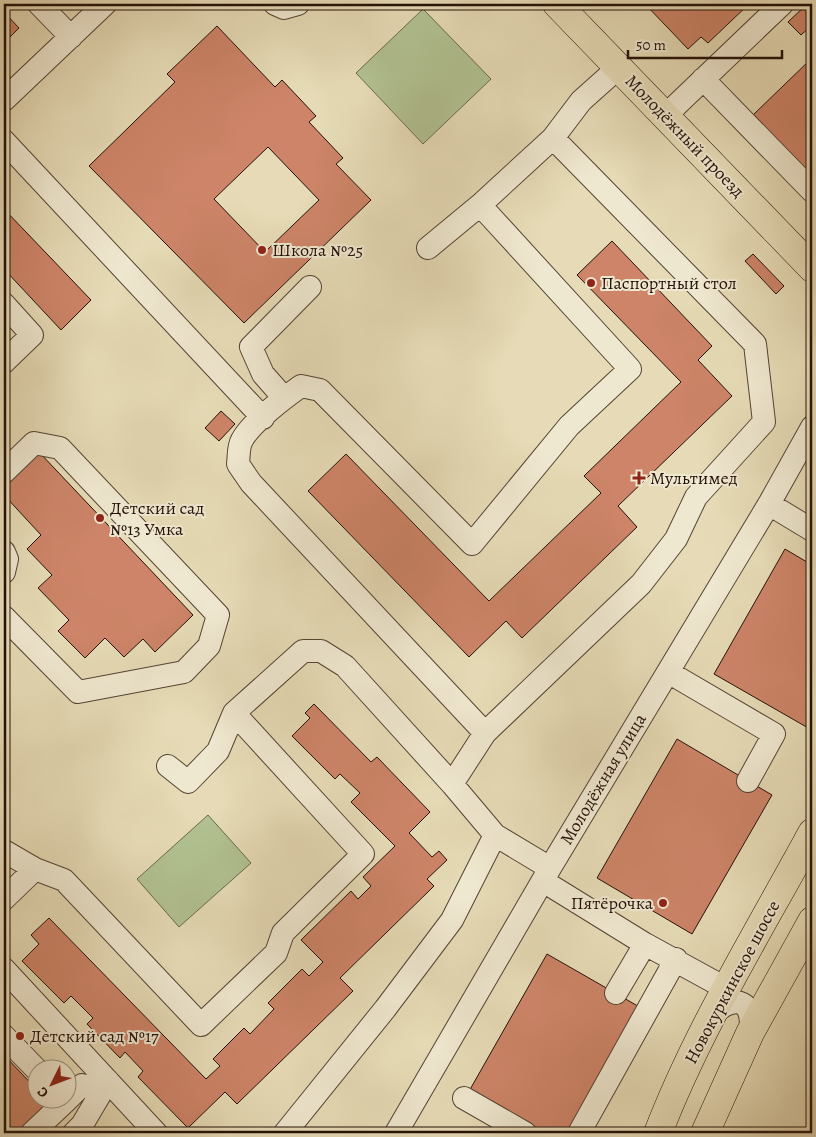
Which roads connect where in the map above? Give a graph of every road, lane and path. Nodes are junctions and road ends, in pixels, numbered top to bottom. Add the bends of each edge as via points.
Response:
1 (39, 4) edge
2 (105, 4) edge
3 (275, 4) edge
4 (298, 4) edge
5 (557, 4) edge
6 (782, 4) edge
7 (71, 37) junction
8 (619, 67) junction
9 (703, 79) junction
10 (4, 100) edge
11 (666, 115) junction
12 (553, 138) junction
13 (4, 142) edge
14 (812, 191) edge
15 (480, 205) junction
16 (428, 248) dead end
17 (812, 268) edge
18 (310, 287) dead end
19 (4, 304) edge
20 (4, 362) edge
21 (284, 398) junction
22 (263, 418) junction
23 (812, 426) edge
24 (4, 472) edge
25 (769, 504) junction
26 (812, 530) edge
27 (4, 552) edge
28 (4, 572) edge
29 (4, 617) edge
30 (668, 672) junction
31 (234, 713) junction
32 (485, 733) junction
33 (168, 766) dead end
34 (748, 781) dead end
35 (452, 784) junction
36 (812, 833) edge
37 (495, 836) junction
38 (4, 851) edge
39 (35, 868) junction
40 (546, 875) junction
41 (4, 899) edge
42 (812, 921) edge
43 (645, 944) junction
44 (676, 959) junction
45 (6, 976) edge
46 (727, 989) junction
47 (616, 993) dead end
48 (714, 1013) junction
49 (750, 1033) junction
50 (4, 1036) edge
51 (28, 1061) edge
52 (106, 1086) junction
53 (78, 1089) edge
54 (464, 1098) dead end
55 (56, 1110) edge
56 (82, 1131) edge
57 (32, 1133) edge
58 (156, 1133) edge
59 (285, 1133) edge
60 (396, 1133) edge
61 (525, 1133) edge
62 (579, 1133) edge
63 (658, 1133) edge
64 (705, 1133) edge

1 - 7 street
2 - 7 street
3 - 4 street via 284,8
5 - 8 main road, Молодёжный проезд
6 - 9 street
7 - 10 street
8 - 11 main road, Молодёжный проезд
8 - 12 street via 581,101
9 - 11 street
9 - 14 street
11 - 17 main road, Молодёжный проезд
12 - 15 street
12 - 32 street via 755,344 764,422 696,497 676,539 641,584
13 - 22 street
15 - 16 street
15 - 21 street via 630,370 569,426 472,544 320,390 301,386
18 - 21 street via 251,347 263,374
19 - 20 street via 32,335
21 - 22 street
22 - 32 street via 240,442 238,464 251,484
23 - 25 street, Молодёжная улица
24 - 29 street via 34,443 60,448 218,615 209,646 184,672 78,692
25 - 26 street
25 - 30 street, Молодёжная улица
27 - 28 street via 7,559
30 - 34 street via 774,734
30 - 40 street, Молодёжная улица
31 - 33 street via 218,751 188,782
31 - 35 street via 302,651 321,651 345,666
31 - 39 street via 363,854 283,933 276,953 201,1025 64,880
32 - 35 street
35 - 37 street
36 - 46 main road, Новокуркинское шоссе
37 - 40 street
37 - 59 street via 452,920
38 - 39 street
39 - 41 street
40 - 43 street
40 - 60 street, Молодёжная улица
42 - 49 main road
43 - 44 street
43 - 47 street
44 - 46 street
44 - 62 street
45 - 52 street
46 - 48 main road, Новокуркинское шоссе
48 - 49 street via 724,1004 743,1004 752,1019
48 - 63 main road, Новокуркинское шоссе via 669,1103
49 - 64 main road
50 - 51 street
52 - 53 street via 82,1085
52 - 56 street
52 - 58 street
54 - 61 street
55 - 57 street

